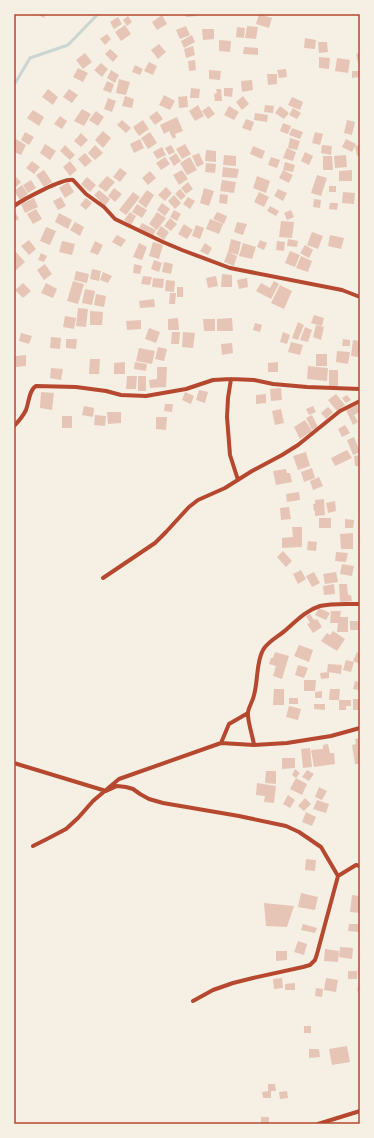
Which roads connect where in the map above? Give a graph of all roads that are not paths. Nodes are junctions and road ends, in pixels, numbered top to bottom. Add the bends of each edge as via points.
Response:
1 (14, 206) edge
2 (360, 298) edge
3 (230, 379) junction
4 (360, 389) edge
5 (360, 401) edge
6 (14, 426) edge
7 (238, 480) junction
8 (103, 578) dead end
9 (360, 604) edge
10 (248, 713) junction
11 (360, 728) edge
12 (221, 743) junction
13 (254, 746) junction
14 (14, 763) edge
15 (106, 791) junction
16 (33, 846) dead end
17 (360, 866) edge
18 (338, 876) junction
19 (193, 1001) dead end
20 (360, 1111) edge
21 (318, 1124) edge

1 - 2 street via 39,192 73,180 115,219 182,250 230,268 342,290
3 - 4 street via 307,387
3 - 6 street via 213,380 186,389 146,396 121,395 76,387 36,386 32,390 25,411
3 - 7 street via 227,422 230,455
5 - 7 street via 340,411 298,445
7 - 8 street via 189,506 171,528 155,542
9 - 10 street via 328,605 312,610 296,620 268,645 261,655 254,696
10 - 12 street via 229,724
10 - 13 street
11 - 13 street via 331,736
12 - 13 street
12 - 15 street via 119,779
14 - 15 street
15 - 16 street via 66,828
15 - 18 street via 117,786 126,786 149,799 163,803 286,826 321,847
17 - 18 street via 356,865
18 - 19 street via 314,962 303,967 233,983
20 - 21 street

